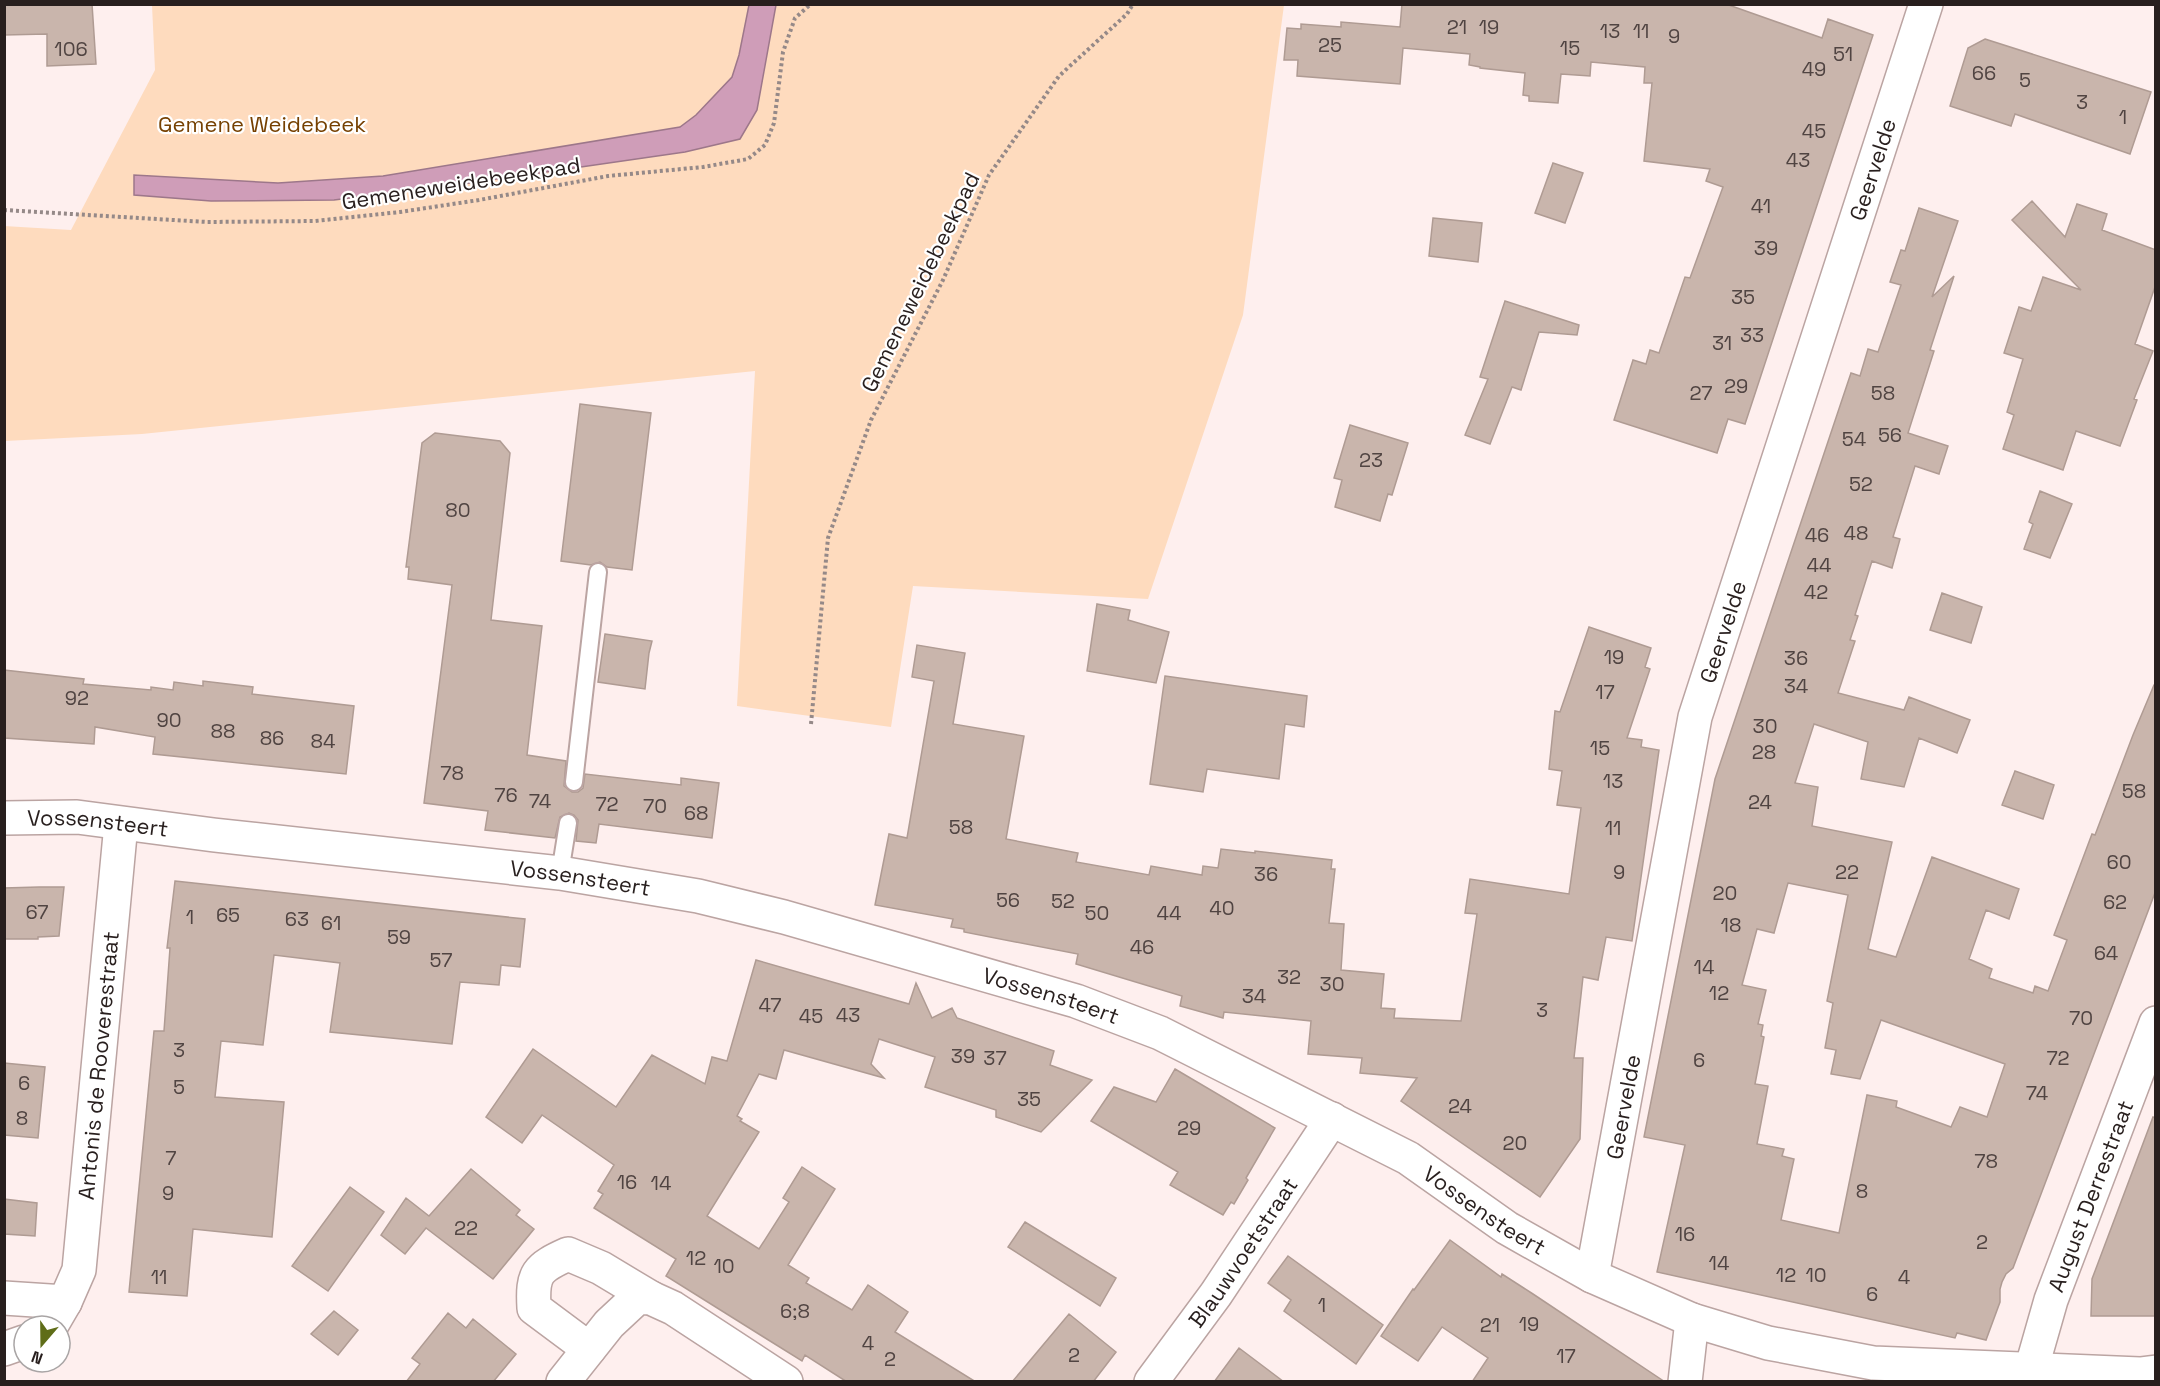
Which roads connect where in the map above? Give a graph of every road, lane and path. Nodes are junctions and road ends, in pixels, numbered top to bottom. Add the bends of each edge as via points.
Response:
1 (811, 4) edge
2 (1133, 4) edge
3 (1926, 4) edge
4 (4, 210) edge
5 (598, 572) dead end
6 (811, 724) dead end
7 (574, 782) dead end
8 (4, 818) edge
9 (568, 823) dead end
10 (121, 824) junction
11 (560, 873) junction
12 (2156, 1023) edge
13 (1332, 1119) junction
14 (1592, 1276) junction
15 (4, 1298) edge
16 (651, 1298) junction
17 (58, 1314) edge
18 (1692, 1320) junction
19 (589, 1349) junction
20 (2156, 1372) edge
21 (2030, 1376) edge
22 (562, 1382) edge
23 (786, 1382) edge
24 (1151, 1382) edge
25 (1685, 1382) edge

1 - 4 path, Gemeneweidebeekpad via 795,18 783,52 774,123 765,145 748,159 608,176 400,212 315,221 207,222
2 - 6 path, Gemeneweidebeekpad via 1059,76 989,176 943,280 871,420 828,538
3 - 14 street, Geervelde via 1695,717
5 - 7 lane
8 - 10 street, Vossensteert via 77,817
9 - 11 lane
10 - 11 street, Vossensteert
10 - 17 street, Antonis de Rooverestraat via 79,1270
11 - 13 street, Vossensteert via 698,896 773,914 1076,1001 1160,1033
12 - 21 street, August Derrestraat via 2051,1300
13 - 14 street, Vossensteert via 1408,1158 1507,1228
13 - 24 street, Blauwvoetstraat via 1216,1294
14 - 18 street, Vossensteert
15 - 17 street, Antonis de Rooverestraat
16 - 19 street via 638,1297
16 - 19 street via 601,1268 568,1254 546,1264 533,1283 534,1308
16 - 23 street via 673,1308
18 - 21 street, Vossensteert via 1768,1343 1873,1363
18 - 25 street
19 - 22 street
20 - 21 street, Vossensteert

